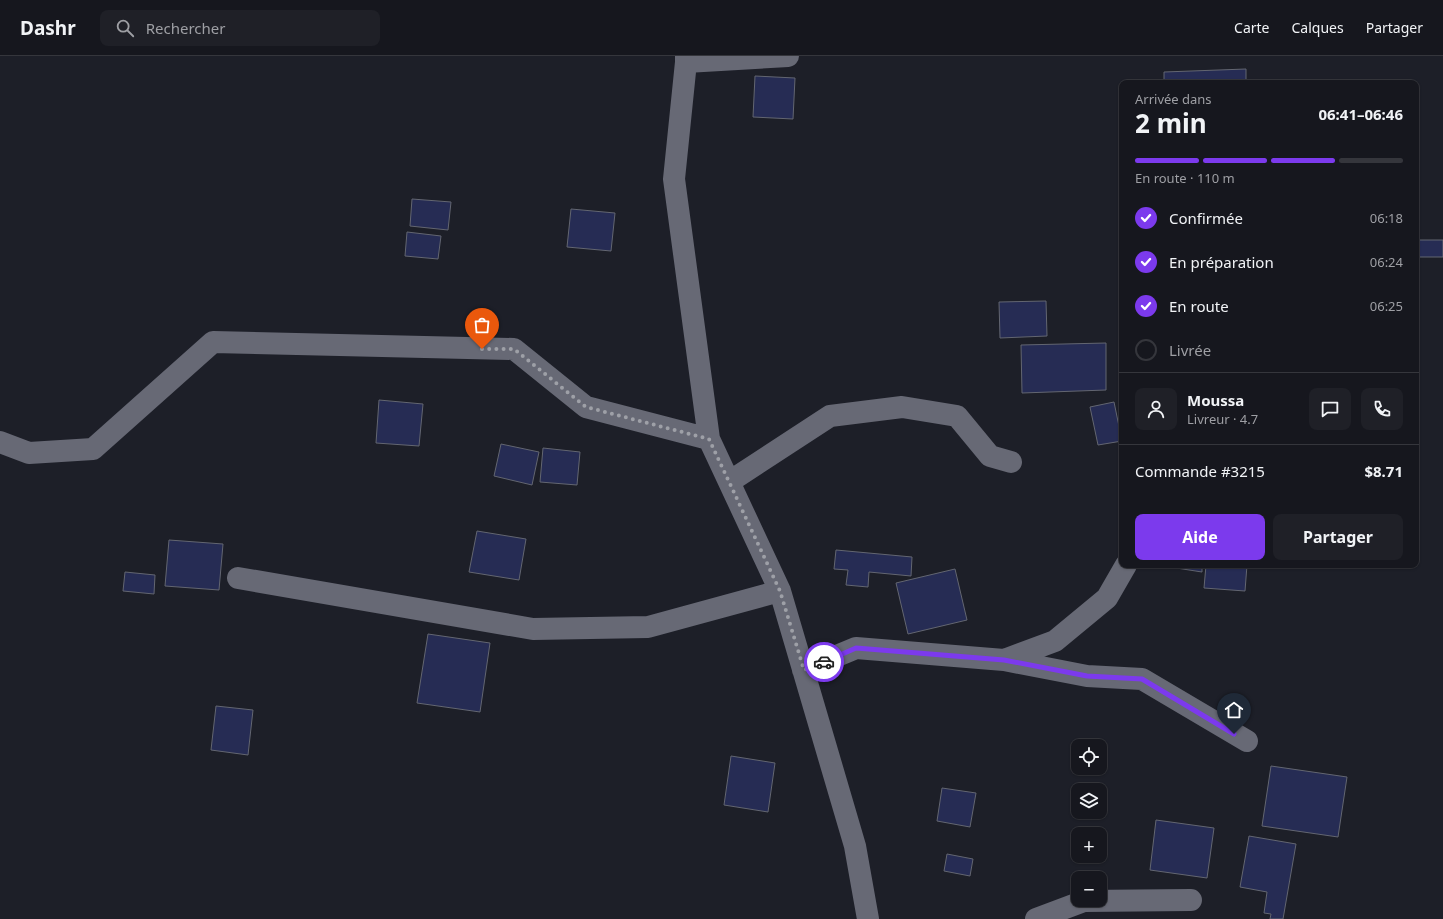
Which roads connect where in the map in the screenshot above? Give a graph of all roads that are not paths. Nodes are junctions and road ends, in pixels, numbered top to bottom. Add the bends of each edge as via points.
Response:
1 (788, 56) edge
2 (686, 59) edge
3 (709, 439) junction
4 (0, 442) edge
5 (1012, 462) dead end
6 (729, 482) junction
7 (1124, 568) edge
8 (238, 578) dead end
9 (780, 591) junction
10 (1004, 660) junction
11 (804, 670) junction
12 (1247, 741) dead end
13 (1191, 900) dead end
14 (868, 919) edge
15 (1036, 919) edge

1 - 2 street
2 - 3 street via 674,179
3 - 4 street via 586,407 514,349 213,342 93,449 29,453
3 - 6 street
5 - 6 street via 990,456 956,416 902,407 830,416
6 - 9 street
7 - 10 street via 1107,598 1055,641
8 - 9 street via 533,629 648,627
9 - 11 street
10 - 11 street via 856,648
10 - 12 street via 1087,676 1142,679
11 - 14 street via 855,846
13 - 15 street via 1084,901

